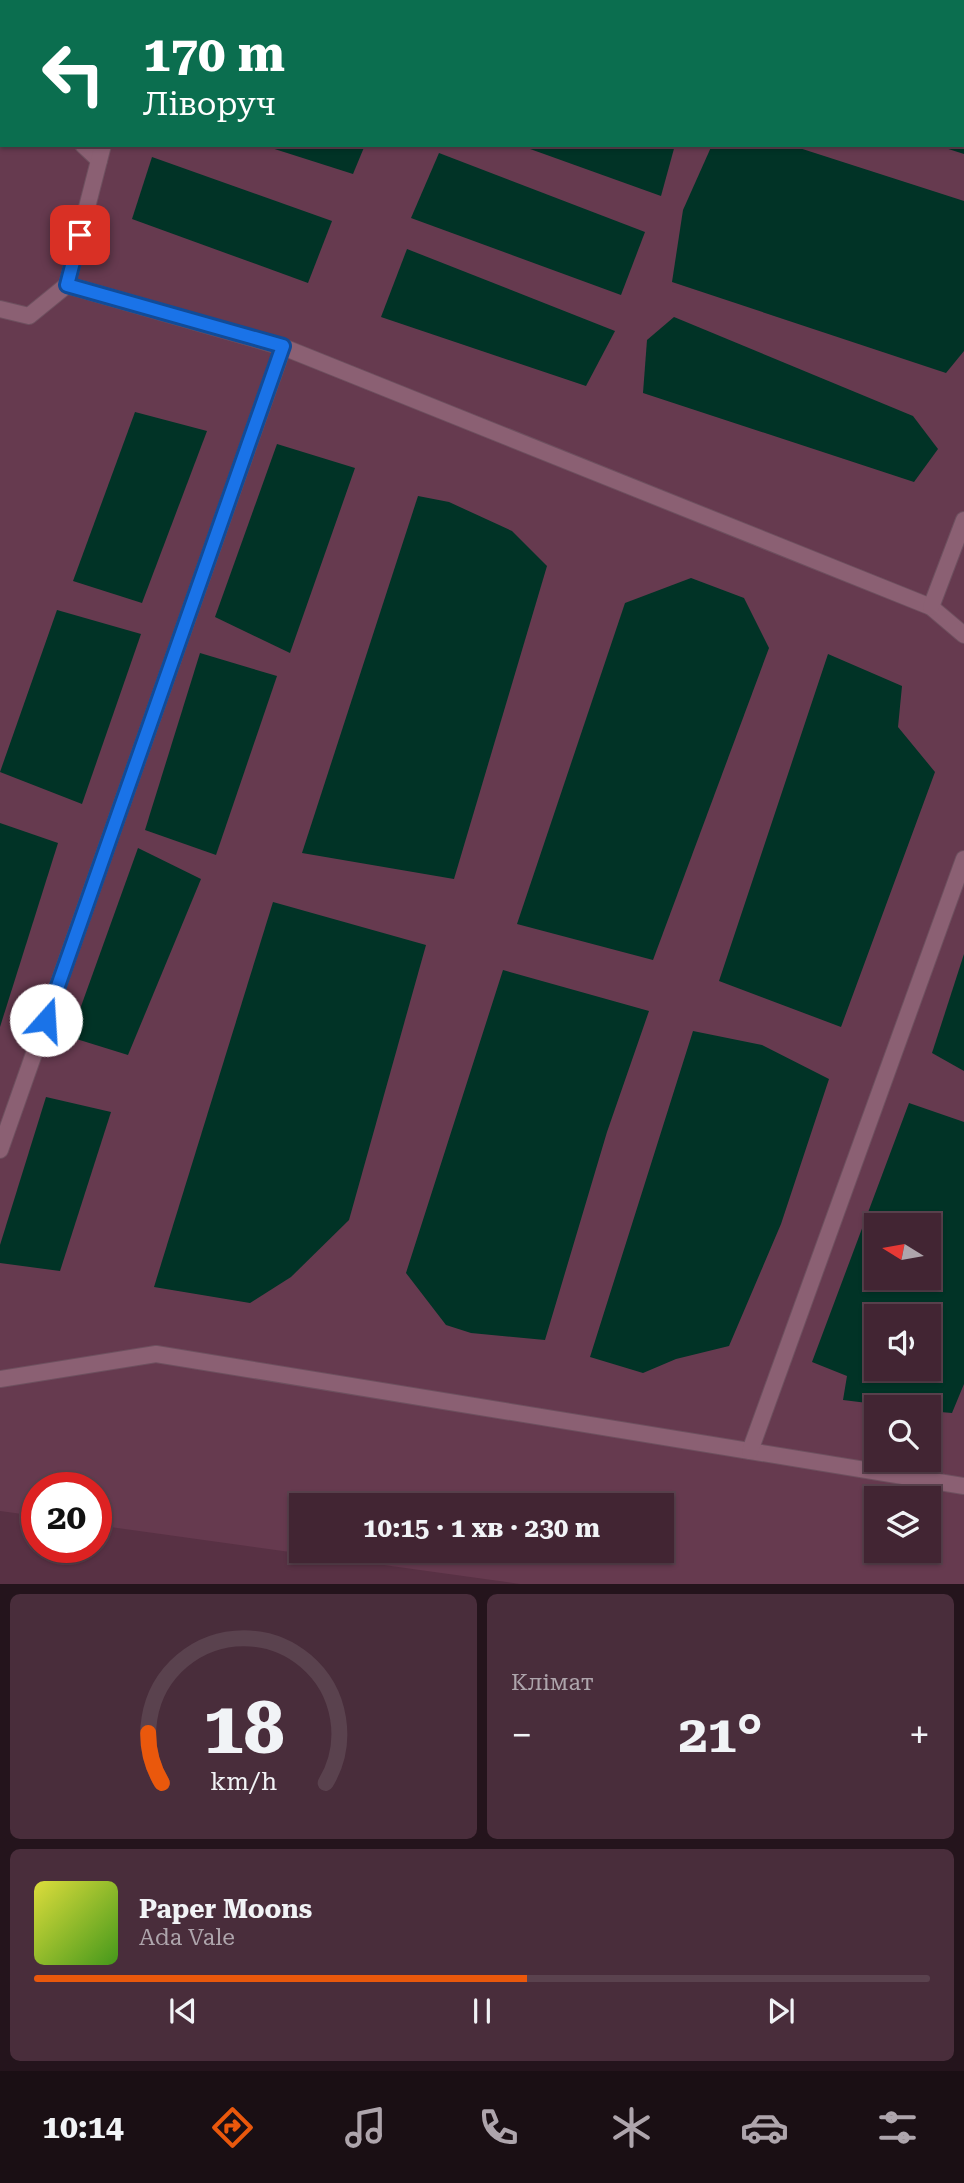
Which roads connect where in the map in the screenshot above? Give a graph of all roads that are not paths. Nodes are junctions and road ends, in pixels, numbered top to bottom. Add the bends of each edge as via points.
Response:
1 (101, 153) edge
2 (67, 285) junction
3 (0, 309) edge
4 (283, 346) junction
5 (964, 520) edge
6 (931, 607) junction
7 (964, 635) edge
8 (964, 859) edge
9 (0, 1150) edge
10 (0, 1379) edge
11 (750, 1451) junction
12 (964, 1486) edge

1 - 2 lane
2 - 3 lane via 29,316
2 - 4 lane
4 - 6 lane
4 - 9 lane
5 - 6 lane
6 - 7 lane
8 - 11 lane
10 - 11 lane via 156,1353
11 - 12 lane

